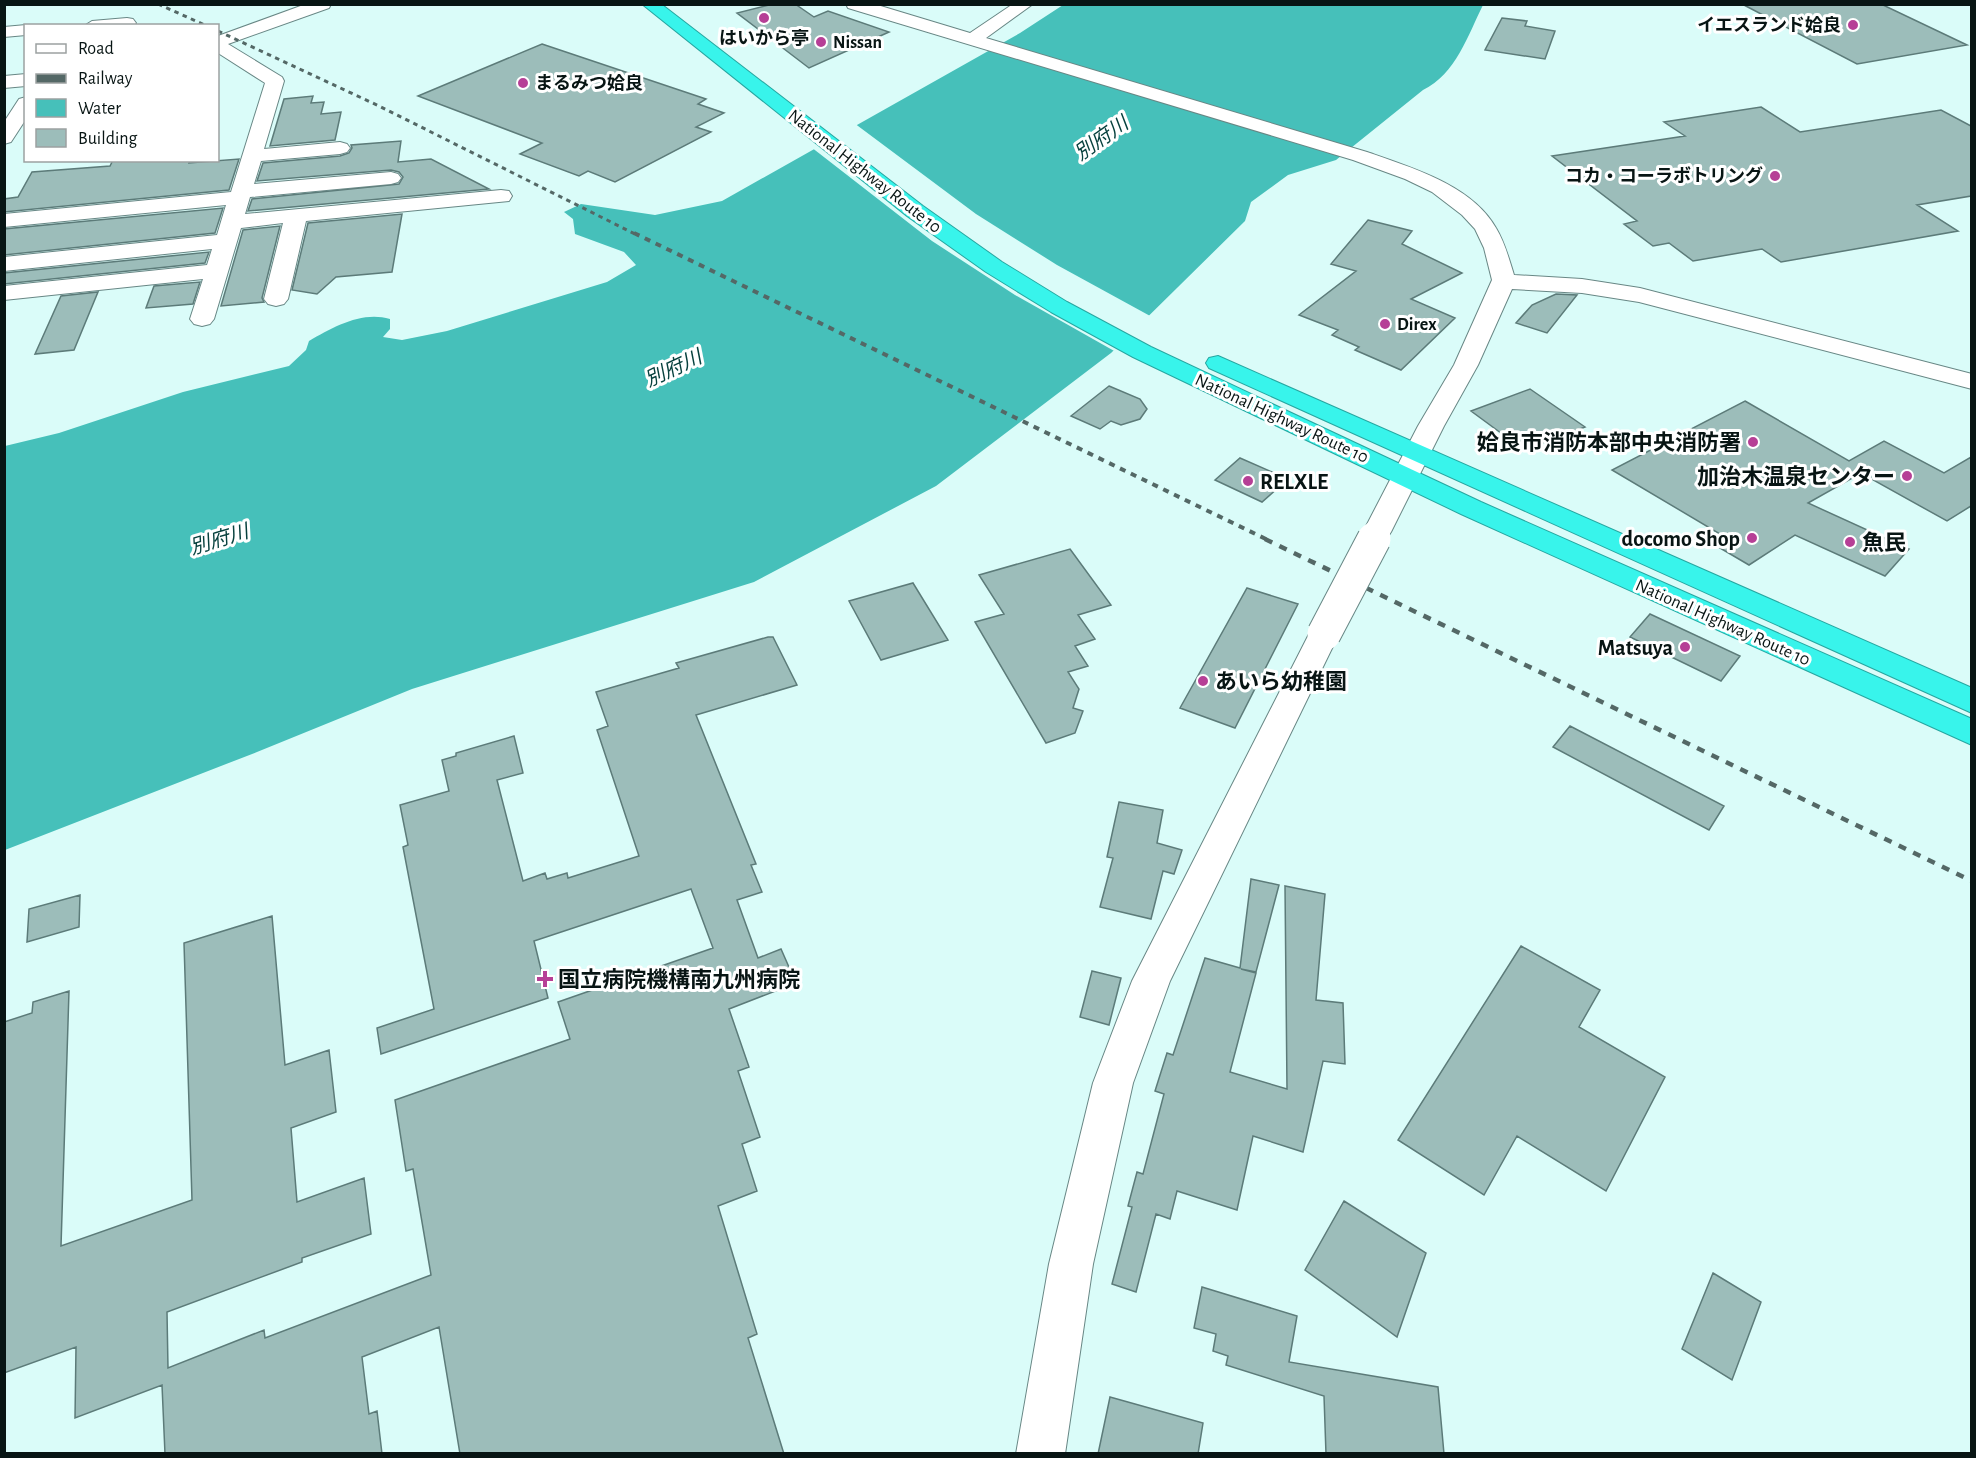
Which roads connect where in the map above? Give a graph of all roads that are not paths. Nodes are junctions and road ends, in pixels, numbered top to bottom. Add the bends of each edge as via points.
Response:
1 (137, 4) edge
2 (323, 4) edge
3 (650, 4) edge
4 (680, 4) edge
5 (854, 4) edge
6 (1025, 4) edge
7 (127, 24) edge
8 (707, 26) dead end
9 (24, 30) edge
10 (4, 32) edge
11 (980, 42) junction
12 (219, 44) edge
13 (219, 45) edge
14 (24, 80) edge
15 (4, 82) edge
16 (24, 106) edge
17 (814, 120) junction
18 (4, 138) edge
19 (340, 148) dead end
20 (252, 156) junction
21 (391, 178) dead end
22 (240, 194) junction
23 (501, 196) dead end
24 (296, 216) junction
25 (4, 221) edge
26 (229, 232) junction
27 (4, 264) edge
28 (217, 271) junction
29 (1048, 275) dead end
30 (1504, 280) junction
31 (4, 293) edge
32 (276, 299) dead end
33 (202, 319) dead end
34 (1971, 382) edge
35 (1412, 466) junction
36 (1971, 702) edge
37 (1971, 733) edge
38 (1040, 1454) edge

1 - 7 street
2 - 12 street
3 - 17 highway, National Highway Route 10
4 - 8 highway
5 - 11 street
6 - 11 street
9 - 10 street
11 - 30 street via 1412,175 1470,210 1485,227
13 - 20 street via 275,81
14 - 15 street
16 - 18 street
17 - 29 highway, National Highway Route 10
17 - 35 highway, National Highway Route 10 via 915,211 1059,307 1153,345
19 - 20 street
20 - 22 street
21 - 22 street
22 - 25 street
22 - 26 street
23 - 24 street
24 - 26 street
24 - 32 street
26 - 27 street
26 - 28 street
28 - 31 street
28 - 33 street
30 - 34 street via 1582,286 1640,296
30 - 35 street via 1466,365
35 - 36 highway, National Highway Route 10
35 - 37 highway, National Highway Route 10
35 - 38 street, bridge via 1151,981 1113,1083 1071,1264

